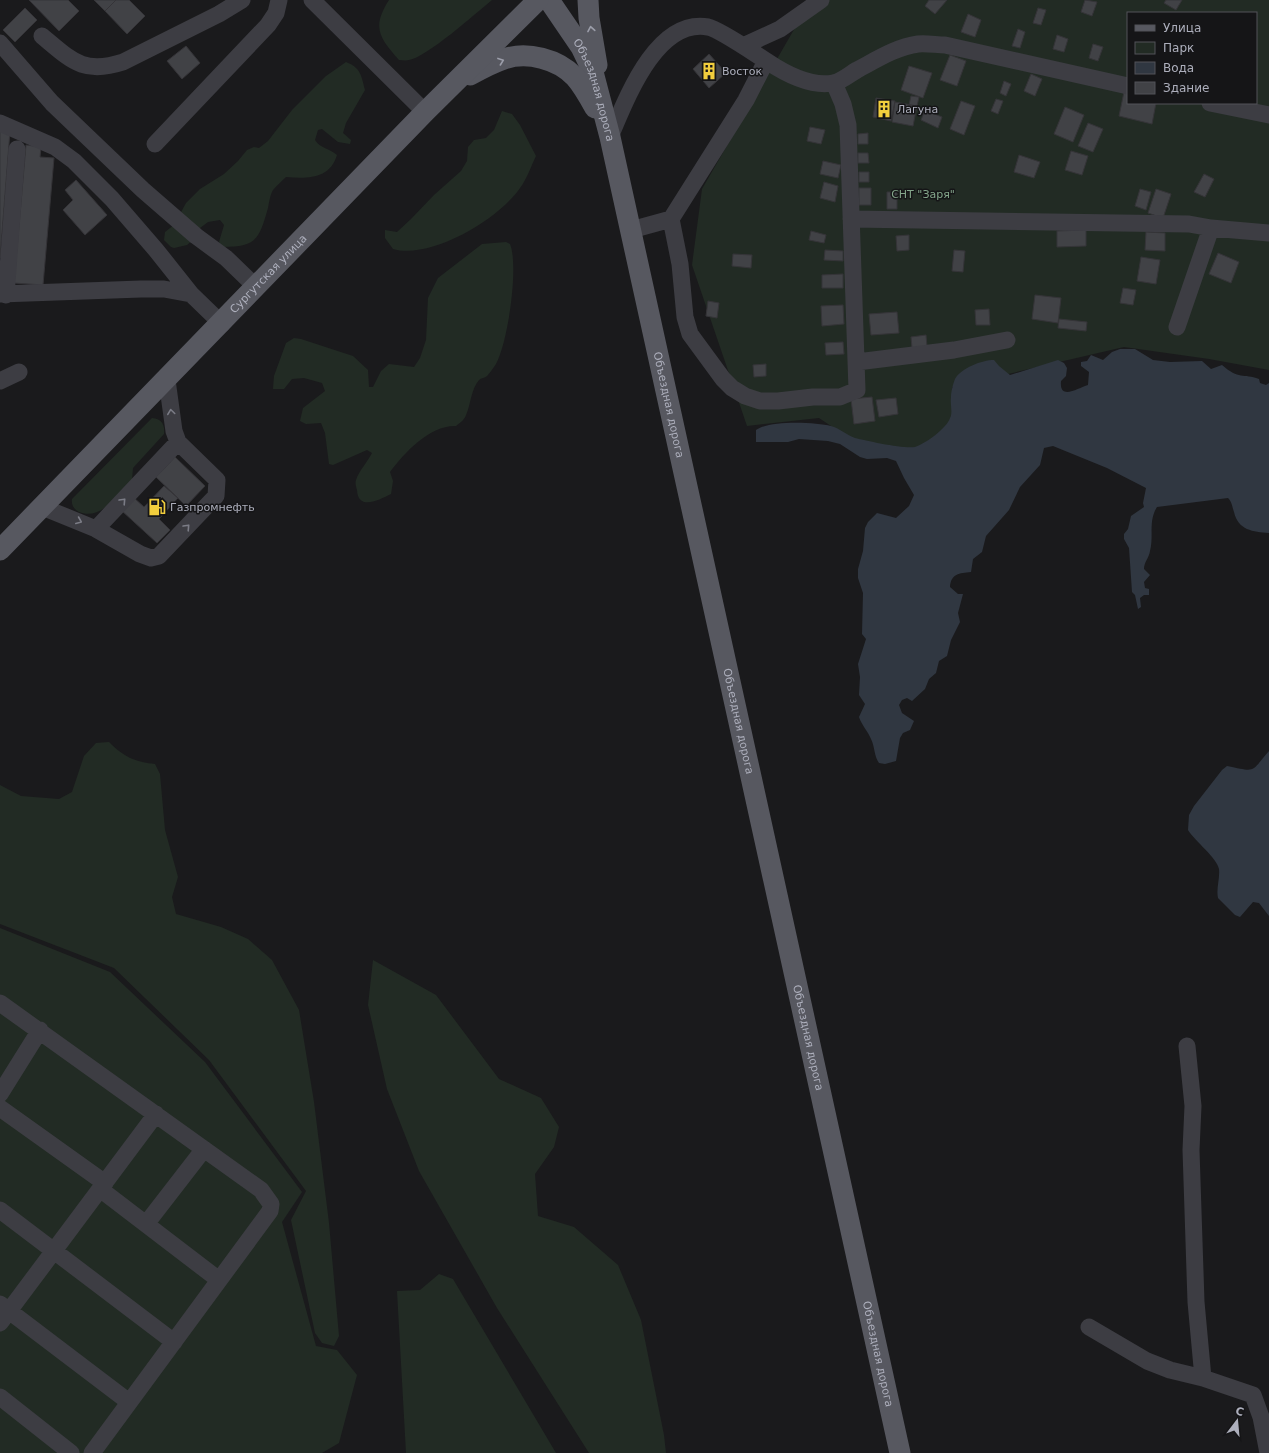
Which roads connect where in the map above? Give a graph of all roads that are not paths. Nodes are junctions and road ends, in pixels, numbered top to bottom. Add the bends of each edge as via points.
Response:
1 (242, 0) edge
2 (279, 0) edge
3 (312, 0) edge
4 (538, 0) edge
5 (549, 0) edge
6 (588, 0) edge
7 (821, 0) edge
8 (42, 36) dead end
9 (0, 42) edge
10 (743, 46) junction
11 (766, 61) junction
12 (834, 83) junction
13 (453, 84) junction
14 (1127, 86) edge
15 (1215, 104) edge
16 (425, 112) junction
17 (1269, 115) edge
18 (0, 123) edge
19 (610, 137) junction
20 (155, 144) dead end
21 (18, 149) dead end
22 (671, 219) junction
23 (852, 219) junction
24 (1211, 228) junction
25 (631, 230) junction
26 (1269, 233) edge
27 (256, 287) junction
28 (3, 294) edge
29 (191, 294) junction
30 (222, 324) junction
31 (1177, 327) dead end
32 (1007, 340) dead end
33 (857, 362) junction
34 (18, 372) dead end
35 (167, 380) junction
36 (0, 381) edge
37 (178, 442) junction
38 (42, 507) junction
39 (96, 529) junction
40 (0, 550) edge
41 (0, 1003) edge
42 (40, 1030) junction
43 (1187, 1046) dead end
44 (0, 1094) edge
45 (0, 1108) edge
46 (156, 1114) junction
47 (204, 1149) junction
48 (102, 1186) junction
49 (0, 1210) edge
50 (146, 1224) junction
51 (54, 1251) junction
52 (219, 1280) junction
53 (3, 1312) edge
54 (1089, 1327) dead end
55 (174, 1342) junction
56 (1203, 1378) junction
57 (0, 1397) edge
58 (129, 1402) junction
59 (71, 1453) edge
60 (92, 1453) edge
61 (900, 1453) edge
62 (1268, 1453) edge

1 - 8 lane via 123,62 110,66 79,65
2 - 20 lane via 276,13 268,25
3 - 16 lane
4 - 13 main road, Сургутская улица
5 - 19 main road, Объездная дорога via 568,26 592,72
19 -> 6 main road
7 - 10 lane via 780,29
9 - 27 lane via 52,103 143,190 226,258
10 - 11 lane
10 - 19 lane via 710,28 693,26 678,32 660,46 644,66
11 - 12 lane via 783,72 806,81
11 - 22 lane via 746,100
12 - 14 lane via 892,52 919,44 945,45
12 - 23 lane via 848,125
13 - 16 main road, Сургутская улица
13 -> 19 main road via 505,58 526,56 545,59 561,66 574,76 584,88
15 - 17 lane
16 - 27 main road, Сургутская улица
18 - 29 lane via 55,147 74,161 112,199
19 - 25 main road, Объездная дорога
21 - 28 lane
22 - 25 lane
22 - 33 lane via 680,264 685,317 690,334 732,388 744,396 760,401 840,397 857,390
23 - 24 lane via 1189,224
23 - 33 lane
24 - 26 lane
24 - 31 lane
25 - 61 main road, Объездная дорога
27 - 30 main road, Сургутская улица
28 - 29 lane via 141,289 164,289
29 - 30 lane
30 - 35 main road, Сургутская улица
32 - 33 lane via 954,350
34 - 36 lane
37 -> 35 lane via 174,431
35 - 38 main road, Сургутская улица
39 -> 37 lane
39 -> 37 lane via 151,558 159,556 216,496 216,480
38 -> 39 lane
38 - 40 main road, Сургутская улица
41 - 42 lane
42 - 44 lane
42 - 46 lane
43 - 56 lane via 1193,1106 1191,1150 1196,1302
45 - 48 lane
46 - 47 lane
46 - 48 lane
47 - 50 lane
47 - 52 lane via 261,1190 271,1204 270,1211
48 - 50 lane
48 - 51 lane
49 - 51 lane
50 - 52 lane
51 - 53 lane
51 - 55 lane
52 - 55 lane
53 - 58 lane
54 - 56 lane via 1147,1361
55 - 58 lane
56 - 62 lane via 1253,1394 1261,1417
57 - 59 lane
58 - 60 lane

